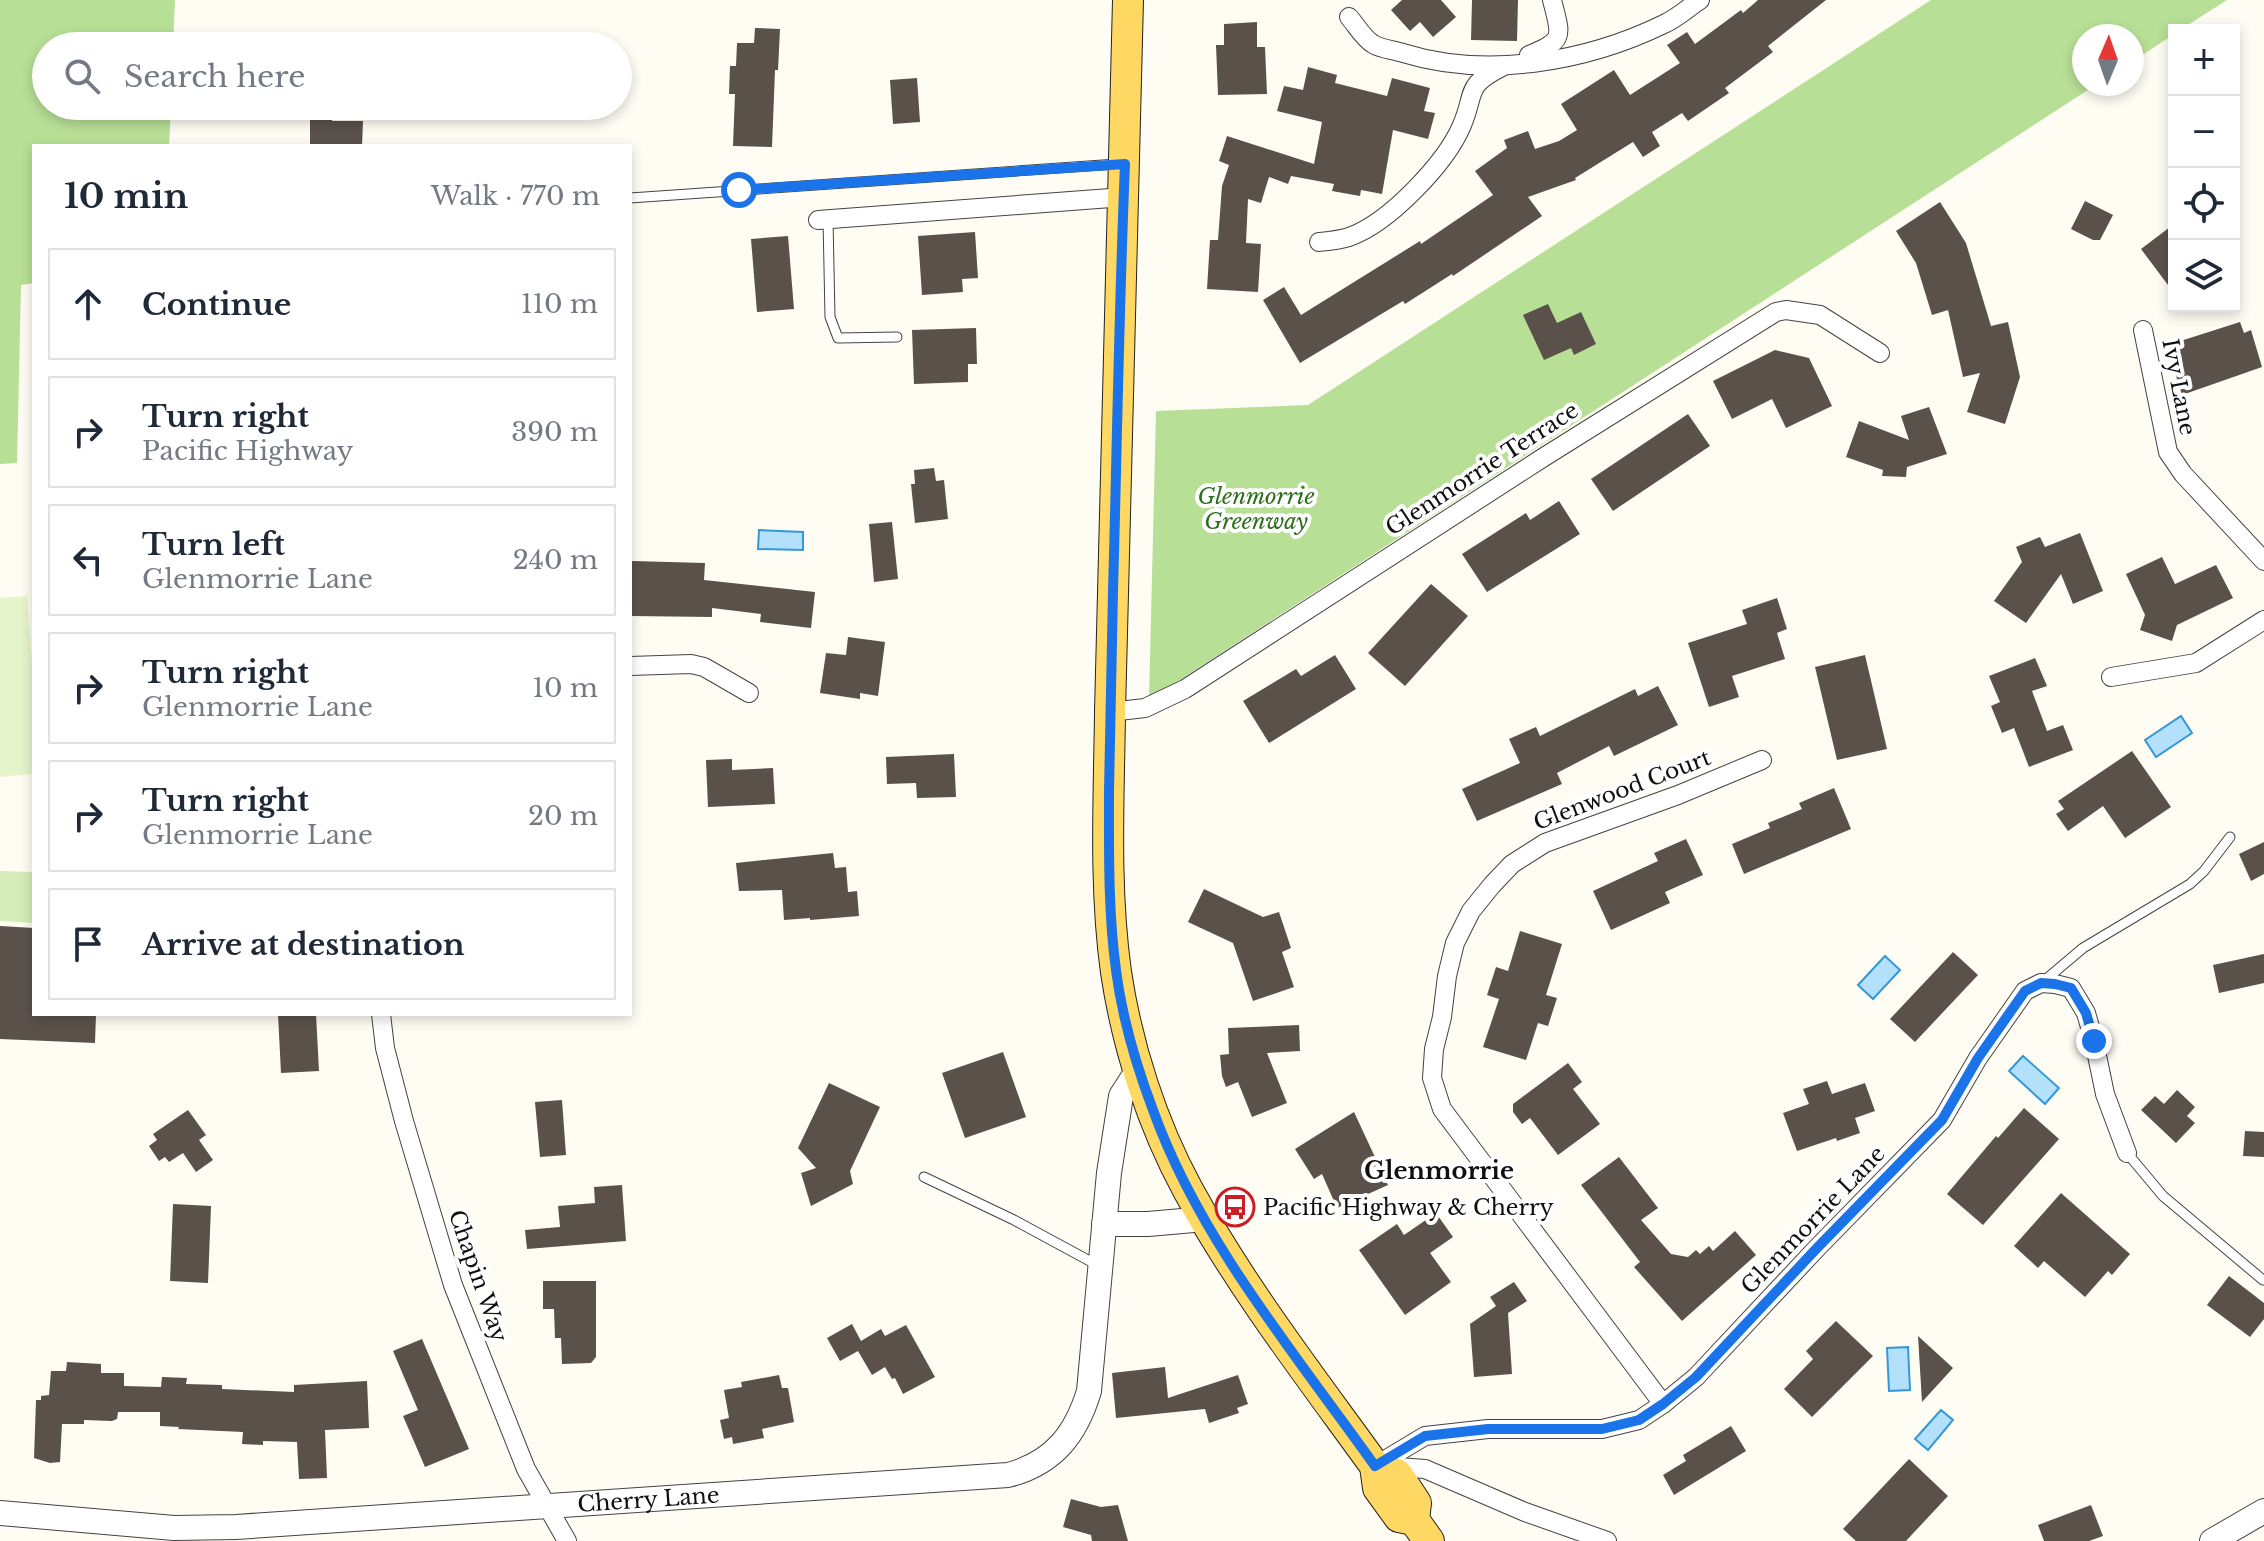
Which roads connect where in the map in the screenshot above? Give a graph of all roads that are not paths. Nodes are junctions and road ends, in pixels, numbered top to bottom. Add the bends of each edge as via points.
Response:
1 (1128, 0) edge
2 (1552, 0) edge
3 (1700, 0) edge
4 (1349, 17) dead end
5 (1506, 65) junction
6 (1125, 164) junction
7 (1124, 197) junction
8 (632, 198) edge
9 (823, 219) joint
10 (1319, 242) dead end
11 (2143, 330) dead end
12 (897, 337) dead end
13 (1880, 353) dead end
14 (2264, 561) edge
15 (2264, 620) edge
16 (632, 666) edge
17 (2111, 677) dead end
18 (749, 693) dead end
19 (1110, 712) junction
20 (1762, 760) dead end
21 (2230, 837) dead end
22 (2041, 983) junction
23 (381, 1016) edge
24 (1139, 1068) junction
25 (2127, 1153) joint
26 (924, 1177) dead end
27 (1205, 1219) junction
28 (1104, 1224) junction
29 (1099, 1266) junction
30 (2263, 1280) edge
31 (1663, 1404) junction
32 (1375, 1466) junction
33 (545, 1505) junction
34 (2264, 1511) edge
35 (0, 1513) edge
36 (1422, 1531) edge
37 (567, 1541) edge
38 (1607, 1541) edge
39 (2212, 1541) edge

1 - 6 main road
2 - 5 street via 1557,40
3 - 5 street via 1668,23 1633,38 1565,57
4 - 5 street via 1372,44 1425,60
5 - 10 street via 1473,86 1463,124 1449,148 1408,196 1369,228
6 - 7 main road
6 - 8 lane
7 - 9 street
7 - 19 main road
9 - 12 lane via 830,317 838,338
11 - 14 street, Ivy Lane via 2168,452
13 - 19 street, Glenmorrie Terrace via 1820,315 1776,312 1185,689 1145,708
15 - 17 street via 2196,663
16 - 18 street via 704,667
19 - 24 main road via 1111,922 1122,1004
20 - 31 street, Glenwood Court via 1545,843 1512,864 1471,911 1455,943 1434,1049 1432,1078 1442,1109
21 - 22 lane via 2190,884 2083,948
22 - 25 street via 2071,988 2086,1013 2105,1094
22 - 31 street, Glenmorrie Lane via 2025,991 1942,1120 1696,1377
23 - 33 street, Chapin Way via 404,1121 453,1285
24 - 27 main road via 1159,1126
24 - 28 street, Cherry Lane via 1121,1096
25 - 30 lane via 2163,1196
26 - 29 lane
27 - 28 street
27 - 32 main road
28 - 29 street, Cherry Lane
29 - 33 street, Cherry Lane via 1089,1391 1082,1415 1056,1450 1024,1471
31 - 32 street, Glenmorrie Lane via 1639,1420 1602,1429 1488,1429 1425,1436
32 - 36 main road via 1397,1474 1416,1503
32 - 38 street via 1425,1469
33 - 35 street, Cherry Lane via 174,1528
33 - 37 street, Chapin Way
34 - 39 street

